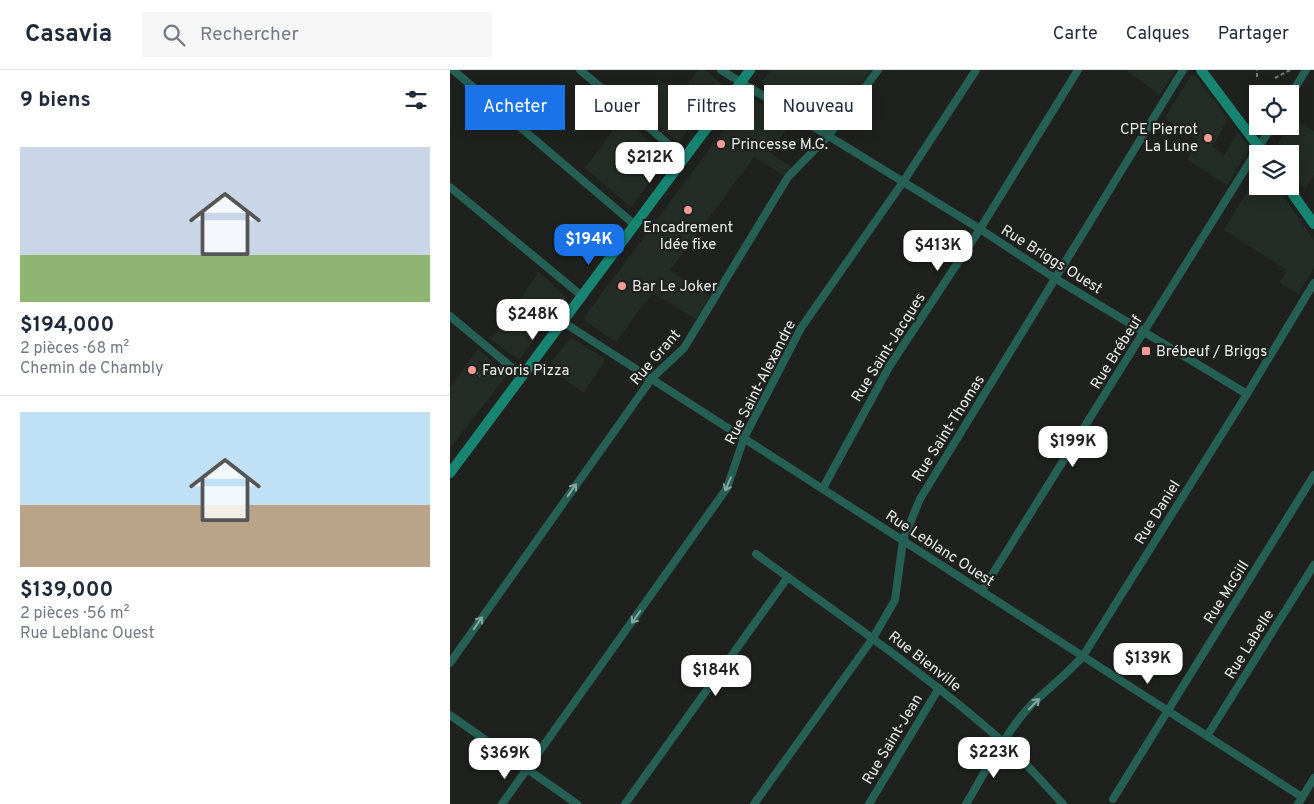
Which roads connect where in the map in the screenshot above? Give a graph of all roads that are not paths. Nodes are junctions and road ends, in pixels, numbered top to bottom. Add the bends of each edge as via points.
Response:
1 (453, 70) edge
2 (580, 70) edge
3 (721, 70) edge
4 (750, 70) edge
5 (878, 70) edge
6 (976, 70) edge
7 (1078, 70) edge
8 (1183, 70) edge
9 (1201, 70) edge
10 (1306, 70) edge
11 (741, 83) junction
12 (1297, 85) edge
13 (828, 136) junction
14 (1257, 145) edge
15 (685, 158) junction
16 (1249, 169) edge
17 (903, 182) junction
18 (450, 187) edge
19 (1293, 195) edge
20 (1314, 224) edge
21 (635, 225) junction
22 (980, 229) junction
23 (1056, 279) junction
24 (1314, 283) edge
25 (582, 296) junction
26 (450, 316) edge
27 (563, 322) junction
28 (1144, 332) junction
29 (522, 376) junction
30 (652, 378) junction
31 (1247, 394) junction
32 (744, 438) junction
33 (450, 473) edge
34 (1314, 474) edge
35 (822, 488) junction
36 (903, 540) junction
37 (756, 554) dead end
38 (1314, 565) edge
39 (788, 577) junction
40 (982, 591) junction
41 (873, 638) junction
42 (1083, 656) junction
43 (450, 663) edge
44 (939, 688) junction
45 (1168, 711) junction
46 (450, 714) edge
47 (1207, 736) junction
48 (1004, 742) junction
49 (527, 769) junction
50 (1314, 778) edge
51 (1113, 799) dead end
52 (1300, 801) edge
53 (502, 804) edge
54 (577, 804) edge
55 (626, 804) edge
56 (754, 804) edge
57 (869, 804) edge
58 (966, 804) edge
59 (1063, 804) edge

1 - 21 street
2 - 15 street
3 - 11 street, Rue Briggs Ouest
4 - 11 main road
5 - 13 street, Rue Grant
6 - 17 street, Rue Saint-Alexandre
7 - 22 street, Rue Saint-Jacques
8 - 23 street, Rue Saint-Thomas
9 - 14 main road
10 - 12 street
11 - 13 street, Rue Briggs Ouest
11 - 15 main road
13 - 17 street, Rue Briggs Ouest
13 - 30 street, Rue Grant via 788,177 684,348
15 - 21 main road
16 - 28 street, Rue Brébeuf
17 - 22 street, Rue Briggs Ouest
17 - 32 street, Rue Saint-Alexandre via 801,328
18 - 25 street
19 - 20 main road
21 - 25 main road
22 - 23 street, Rue Briggs Ouest
22 - 35 street, Rue Saint-Jacques via 889,367
23 - 28 street, Rue Briggs Ouest
23 - 36 street, Rue Saint-Thomas via 920,499
24 - 31 street, Rue Daniel
25 - 27 main road
26 - 29 street
27 - 29 main road
27 - 30 street, Rue Leblanc Ouest
28 - 31 street, Rue Briggs Ouest
28 - 40 street, Rue Brébeuf
29 - 33 main road
30 - 32 street, Rue Leblanc Ouest
43 -> 30 street, Rue Grant
31 - 42 street, Rue Daniel
32 - 35 street, Rue Leblanc Ouest
32 -> 49 street, Rue Saint-Alexandre via 727,488
34 - 45 street, Rue McGill
35 - 36 street, Rue Leblanc Ouest
36 - 40 street, Rue Leblanc Ouest
36 - 41 street, Rue Saint-Thomas via 895,600
37 - 39 street, Rue Bienville
38 - 47 street, Rue Labelle
39 - 41 street, Rue Bienville
39 - 55 street
40 - 42 street, Rue Leblanc Ouest
41 - 44 street, Rue Bienville
41 - 56 street, Rue Saint-Thomas
42 - 45 street, Rue Leblanc Ouest
48 -> 42 street, Rue Daniel via 1031,705
44 - 48 street, Rue Bienville
44 - 57 street, Rue Saint-Jean
45 - 47 street, Rue Leblanc Ouest
45 - 51 street, Rue McGill
46 - 49 street
47 - 52 street, Rue Leblanc Ouest
48 - 58 street, Rue Daniel
48 - 59 street, Rue Bienville
49 - 53 street, Rue Saint-Alexandre
49 - 54 street
50 - 52 street

